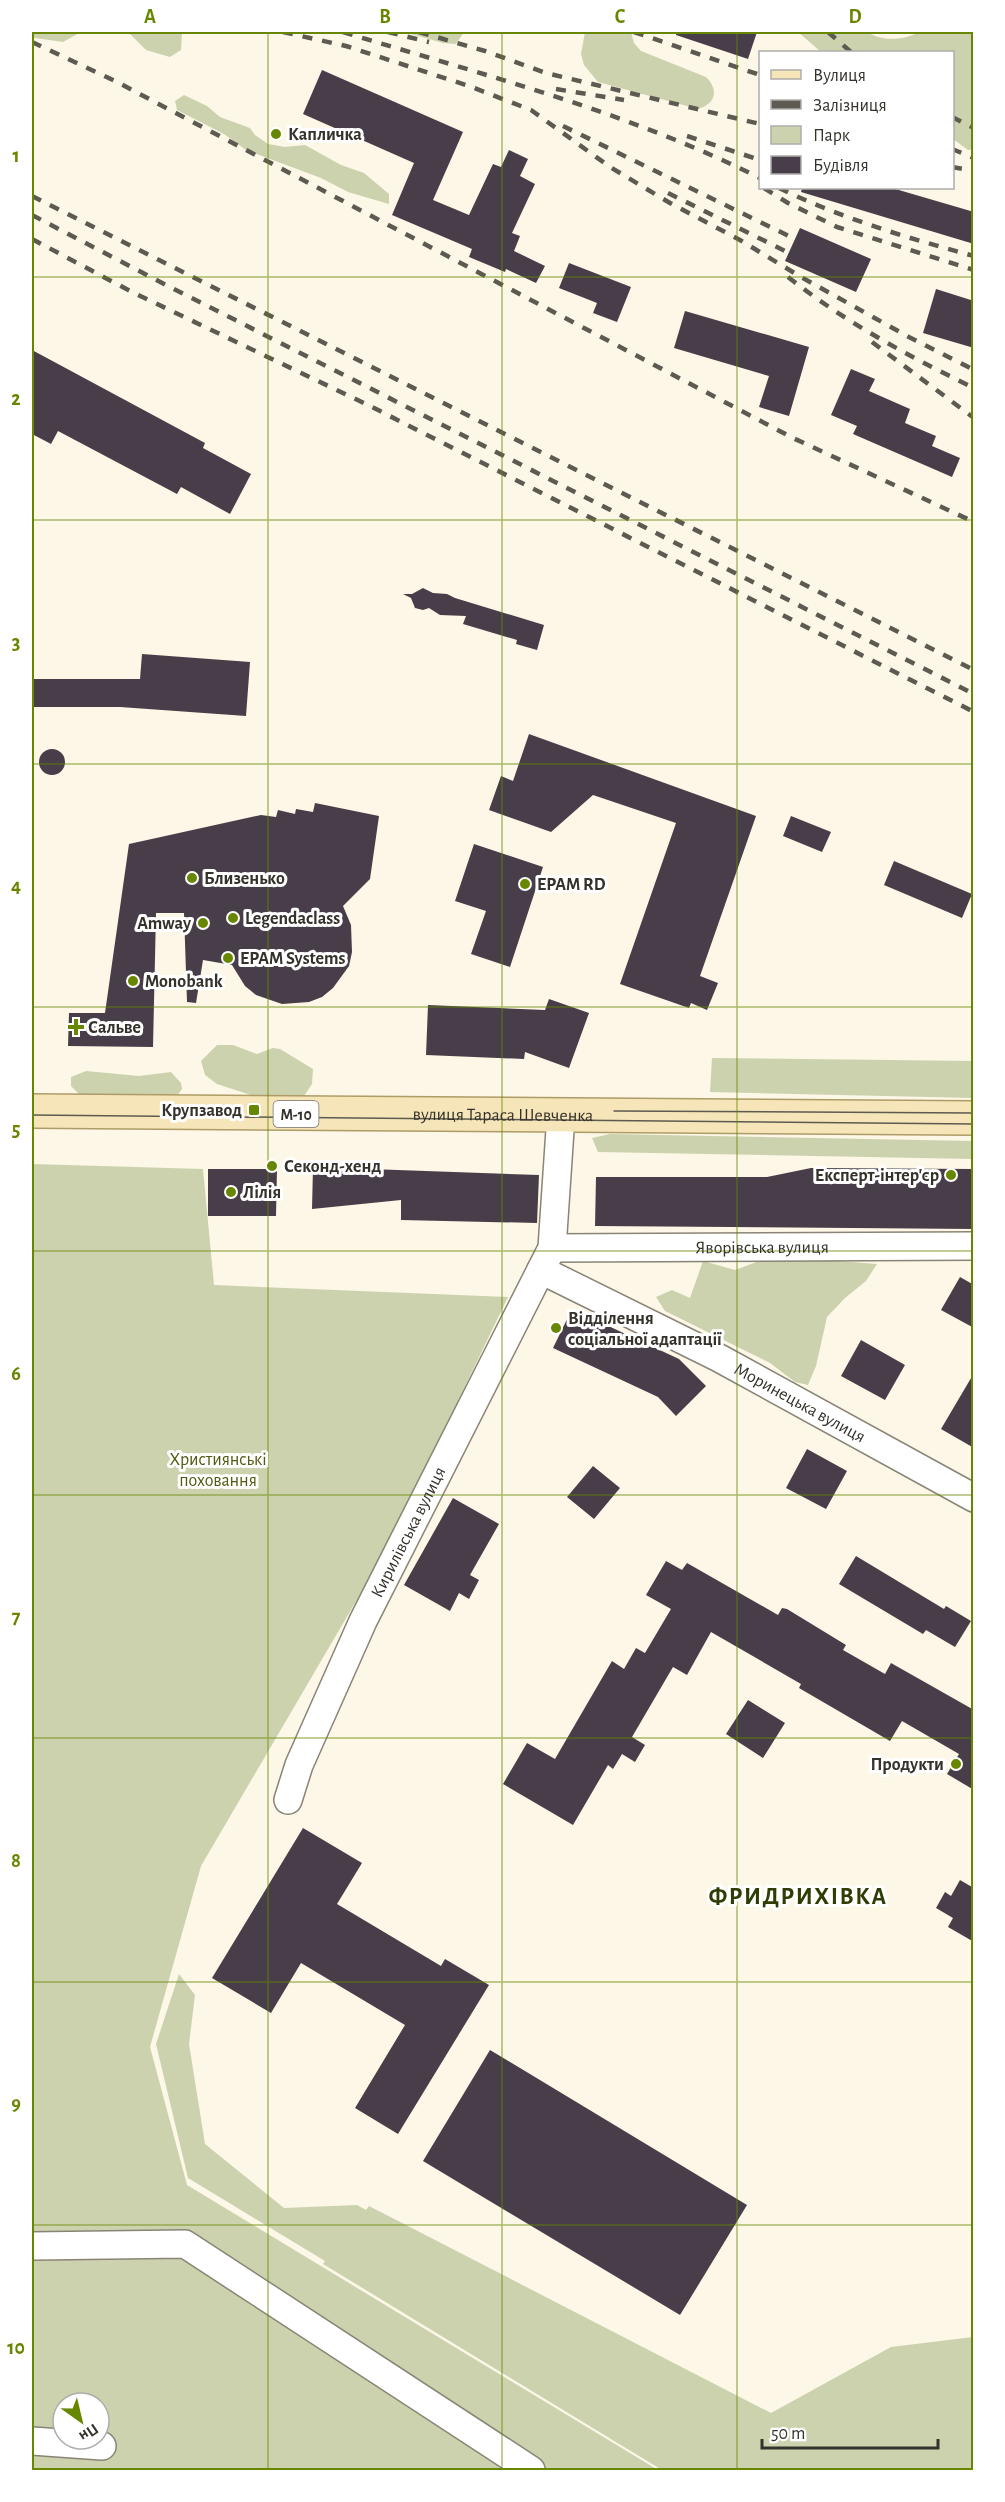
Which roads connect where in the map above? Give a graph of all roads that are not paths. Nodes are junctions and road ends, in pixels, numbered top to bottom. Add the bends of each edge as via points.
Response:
1 (32, 1111) edge
2 (561, 1115) junction
3 (974, 1118) edge
4 (974, 1246) edge
5 (546, 1259) junction
6 (974, 1498) edge
7 (288, 1800) dead end
8 (32, 2246) edge
9 (32, 2441) edge
10 (51, 2442) edge
11 (531, 2470) edge

1 - 2 main road, вулиця Тараса Шевченка / М-10
2 - 3 main road, вулиця Тараса Шевченка / М-10
2 - 5 street
4 - 5 street, Яворівська вулиця
5 - 6 street, Моринецька вулиця
5 - 7 street, Кирилівська вулиця via 363,1621 299,1765
8 - 11 street via 185,2244
9 - 10 street

